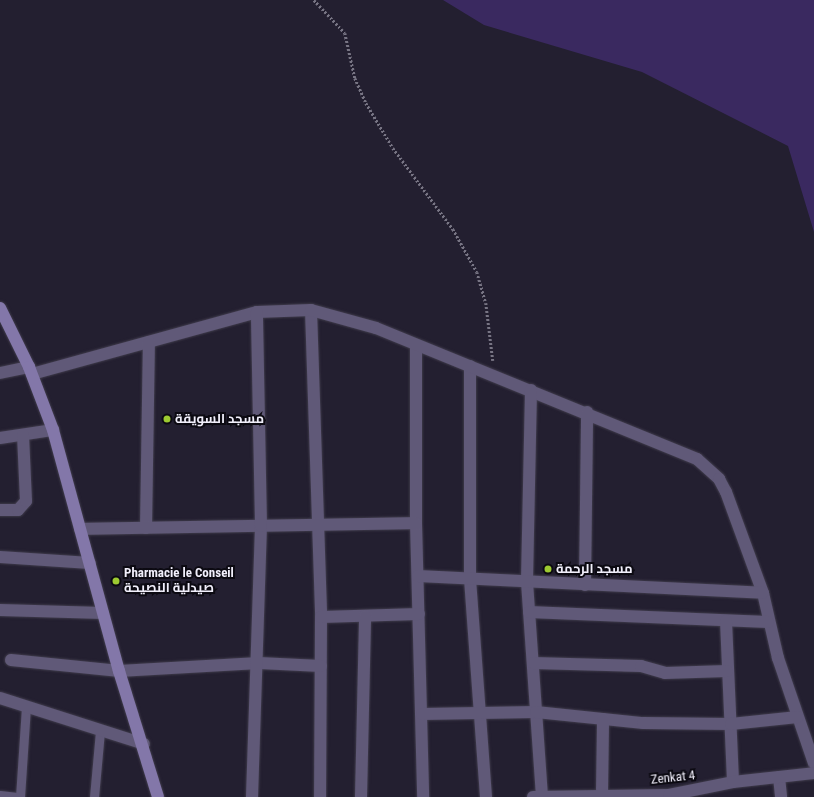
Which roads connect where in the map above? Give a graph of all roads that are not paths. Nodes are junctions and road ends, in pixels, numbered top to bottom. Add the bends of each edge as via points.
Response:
1 (0, 308) edge
2 (311, 310) junction
3 (257, 312) junction
4 (148, 342) junction
5 (416, 345) junction
6 (470, 366) junction
7 (30, 371) junction
8 (0, 373) edge
9 (531, 390) junction
10 (587, 412) junction
11 (53, 430) junction
12 (23, 435) junction
13 (0, 438) edge
14 (0, 510) edge
15 (416, 523) junction
16 (318, 525) junction
17 (261, 526) junction
18 (146, 528) junction
19 (80, 529) junction
20 (0, 557) edge
21 (90, 563) junction
22 (418, 576) junction
23 (470, 579) junction
24 (527, 582) junction
25 (585, 585) junction
26 (763, 593) junction
27 (0, 610) edge
28 (529, 612) junction
29 (103, 613) junction
30 (419, 614) junction
31 (364, 616) junction
32 (321, 617) junction
33 (726, 620) junction
34 (768, 622) junction
35 (11, 660) dead end
36 (259, 662) junction
37 (534, 664) junction
38 (321, 666) junction
39 (119, 671) junction
40 (727, 671) junction
41 (0, 698) edge
42 (26, 706) junction
43 (536, 712) junction
44 (479, 713) junction
45 (422, 714) junction
46 (798, 717) junction
47 (603, 719) junction
48 (731, 724) junction
49 (100, 732) junction
50 (144, 744) junction
51 (814, 763) edge
52 (814, 773) edge
53 (779, 777) junction
54 (733, 782) junction
55 (602, 794) junction
56 (0, 795) edge
57 (538, 796) edge
58 (668, 796) edge
59 (18, 797) edge
60 (94, 797) edge
61 (158, 797) edge
62 (252, 797) edge
63 (320, 797) edge
64 (361, 797) edge
65 (423, 797) edge
66 (486, 797) edge
67 (781, 797) edge

1 - 7 street
2 - 3 street
2 - 5 street via 376,328
2 - 16 street
3 - 4 street
3 - 17 street
4 - 7 street
4 - 18 street
5 - 6 street
5 - 15 street
6 - 9 street
6 - 23 street
7 - 8 street
7 - 11 street
9 - 10 street
9 - 24 street
10 - 25 street
10 - 26 street via 697,459 710,469 726,492
11 - 12 street
11 - 19 street
12 - 13 street
12 - 14 street via 26,501 18,510
15 - 16 street
15 - 22 street
16 - 17 street
16 - 32 street
17 - 18 street
17 - 36 street
18 - 19 street
19 - 21 street
20 - 21 street
21 - 29 street
22 - 23 street
22 - 30 street
23 - 24 street
23 - 44 street
24 - 25 street
24 - 28 street
25 - 26 street
26 - 34 street
27 - 29 street
28 - 33 street
28 - 37 street
29 - 39 street
30 - 31 street
30 - 45 street
31 - 32 street
31 - 64 street
32 - 38 street
33 - 34 street
33 - 40 street
34 - 46 street
35 - 39 street
36 - 38 street
36 - 39 street
36 - 62 street
37 - 40 street via 641,666 666,672
37 - 43 street
38 - 63 street
39 - 50 street
40 - 48 street
41 - 42 street
42 - 49 street
42 - 59 lane
43 - 44 street
43 - 47 street
43 - 57 street
44 - 45 street
44 - 66 street
45 - 65 street
46 - 48 street
46 - 51 street
47 - 48 street
47 - 55 street
48 - 54 street
49 - 50 street
49 - 60 lane
50 - 61 street
52 - 53 street, Zenkat 4
53 - 54 street, Zenkat 4
53 - 67 street
54 - 58 street, Zenkat 4
55 - 57 street, Zenkat 4
55 - 58 street, Zenkat 4
56 - 59 lane

